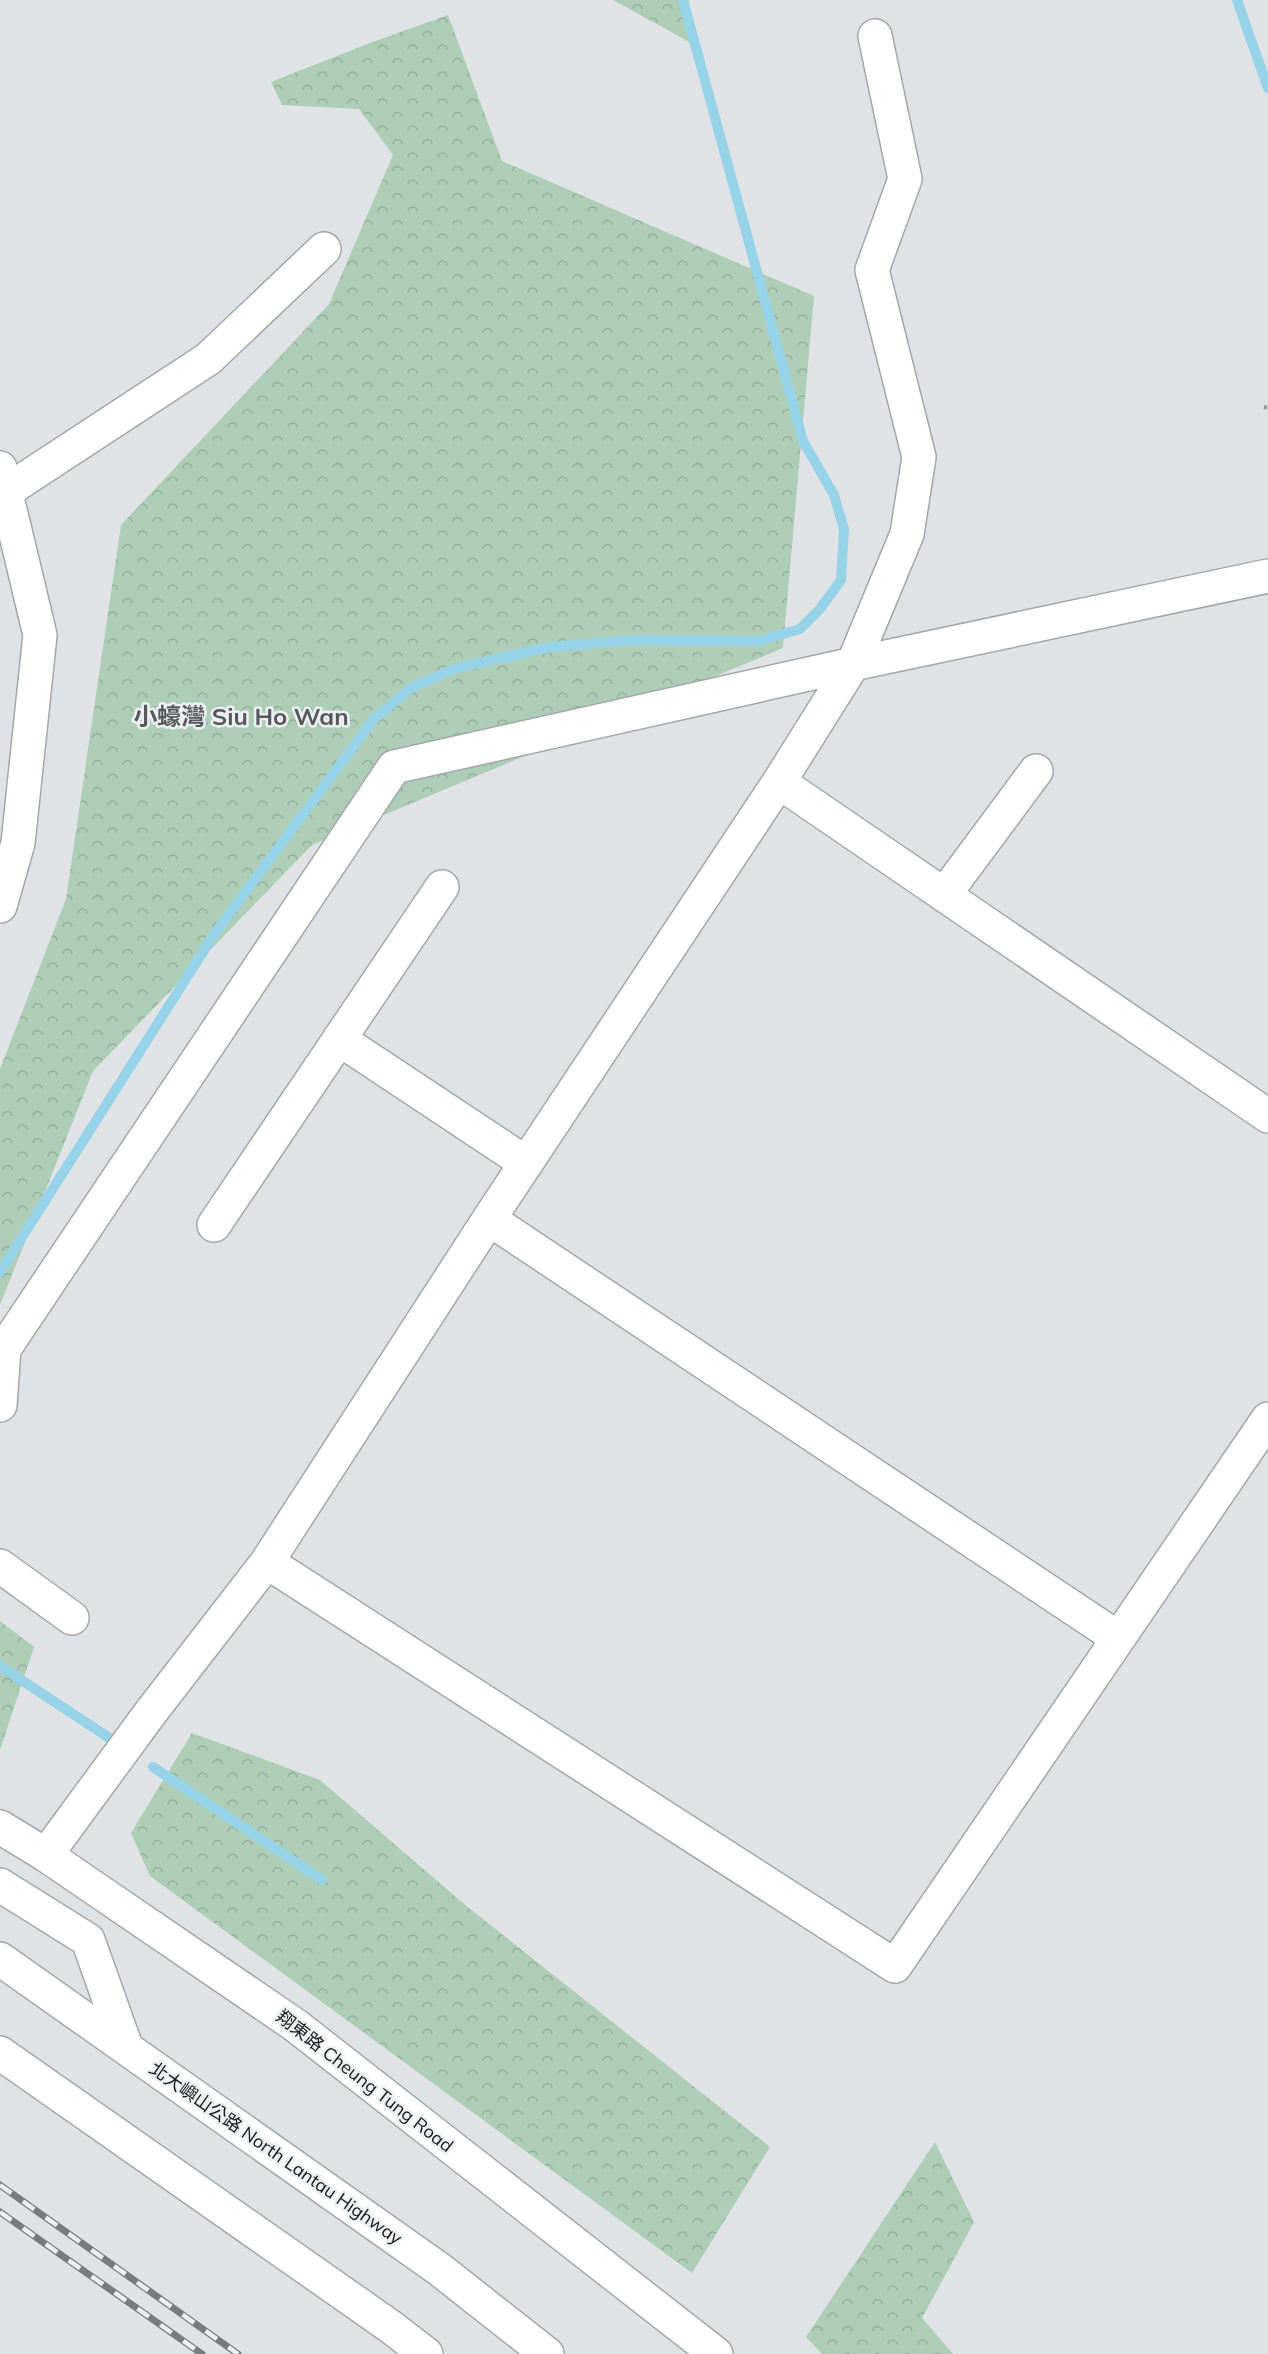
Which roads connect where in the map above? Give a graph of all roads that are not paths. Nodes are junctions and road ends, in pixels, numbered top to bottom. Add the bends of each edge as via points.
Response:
1 (874, 36) dead end
2 (324, 249) dead end
3 (3, 480) edge
4 (1268, 576) edge
5 (853, 664) junction
6 (1036, 771) dead end
7 (779, 782) junction
8 (442, 887) dead end
9 (944, 895) junction
10 (0, 906) edge
11 (339, 1039) junction
12 (1268, 1116) edge
13 (526, 1163) junction
14 (489, 1219) junction
15 (214, 1225) dead end
16 (0, 1405) edge
17 (1268, 1419) edge
18 (267, 1562) junction
19 (0, 1566) edge
20 (72, 1618) dead end
21 (1118, 1638) junction
22 (0, 1827) edge
23 (46, 1855) junction
24 (0, 1885) edge
25 (0, 1959) edge
26 (126, 2047) junction
27 (0, 2053) edge
28 (426, 2354) edge
29 (547, 2354) edge
30 (716, 2354) edge

1 - 5 main road via 905,179 872,270 919,457 907,534
2 - 3 main road via 208,359
3 - 10 main road via 40,635 18,843
4 - 5 main road
5 - 7 main road
5 - 16 main road via 394,767 4,1348
6 - 9 main road
7 - 9 main road
7 - 13 main road
8 - 11 main road
9 - 12 main road
11 - 13 main road
11 - 15 main road
13 - 14 main road
14 - 18 main road
14 - 21 main road
17 - 21 main road
18 - 21 main road via 895,1966
18 - 23 main road
19 - 20 main road
22 - 23 main road, 翔東路 Cheung Tung Road
23 - 30 main road, 翔東路 Cheung Tung Road via 295,2025
24 - 26 main road via 88,1940
25 - 26 main road, 北大嶼山公路 North Lantau Highway
26 - 29 main road, 北大嶼山公路 North Lantau Highway via 439,2269
27 - 28 main road

